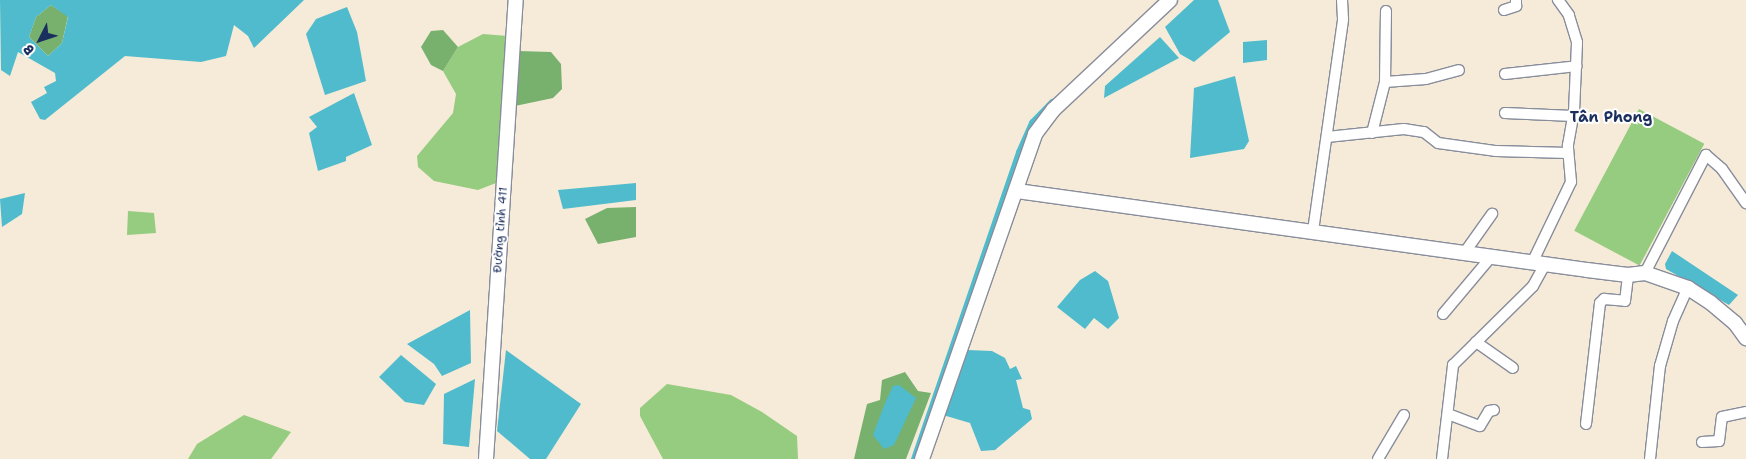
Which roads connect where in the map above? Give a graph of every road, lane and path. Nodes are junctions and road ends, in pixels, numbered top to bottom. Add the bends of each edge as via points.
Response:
1 (516, 0) edge
2 (1170, 0) edge
3 (1342, 0) edge
4 (1516, 0) edge
5 (1558, 0) edge
6 (1504, 10) dead end
7 (1386, 11) dead end
8 (1577, 66) junction
9 (1459, 70) dead end
10 (1505, 74) dead end
11 (1385, 82) junction
12 (1505, 113) dead end
13 (1573, 116) junction
14 (1372, 133) junction
15 (1327, 137) junction
16 (1568, 153) junction
17 (1016, 191) junction
18 (1745, 197) edge
19 (1492, 214) dead end
20 (1313, 231) junction
21 (1465, 252) junction
22 (1491, 257) junction
23 (1539, 262) junction
24 (1645, 273) junction
25 (1628, 275) junction
26 (1688, 288) junction
27 (1443, 314) dead end
28 (1746, 338) edge
29 (1476, 342) junction
30 (1513, 368) dead end
31 (1494, 410) dead end
32 (1746, 412) edge
33 (1448, 414) junction
34 (1404, 415) dead end
35 (1586, 424) dead end
36 (1702, 442) dead end
37 (486, 459) edge
38 (922, 459) edge
39 (1378, 459) edge
40 (1442, 459) edge
41 (1650, 459) edge

1 - 37 main road, Đường tỉnh 411
2 - 17 main road via 1054,109 1035,134
3 - 15 street via 1343,19
4 - 6 street via 1516,6
5 - 8 street via 1569,14 1575,31
7 - 11 street
8 - 10 street
8 - 13 street
9 - 11 street via 1426,79
11 - 14 street
12 - 13 street
13 - 16 street
14 - 15 street
14 - 16 street via 1404,129 1424,132 1438,143 1496,150
15 - 20 street
16 - 23 street via 1569,189
17 - 20 main road
17 - 38 main road
18 - 24 street via 1706,155
19 - 21 street
20 - 21 main road
21 - 22 main road
22 - 23 main road
22 - 27 street
23 - 25 main road
23 - 29 street via 1533,286
24 - 25 main road
24 - 26 main road
25 - 35 street via 1625,301 1604,300 1600,303
26 - 28 main road via 1735,323
26 - 41 street via 1673,321 1660,366
29 - 30 street
29 - 33 street via 1453,365
31 - 33 street via 1489,411 1480,426
32 - 36 street via 1722,417 1719,441
33 - 40 street
34 - 39 street

